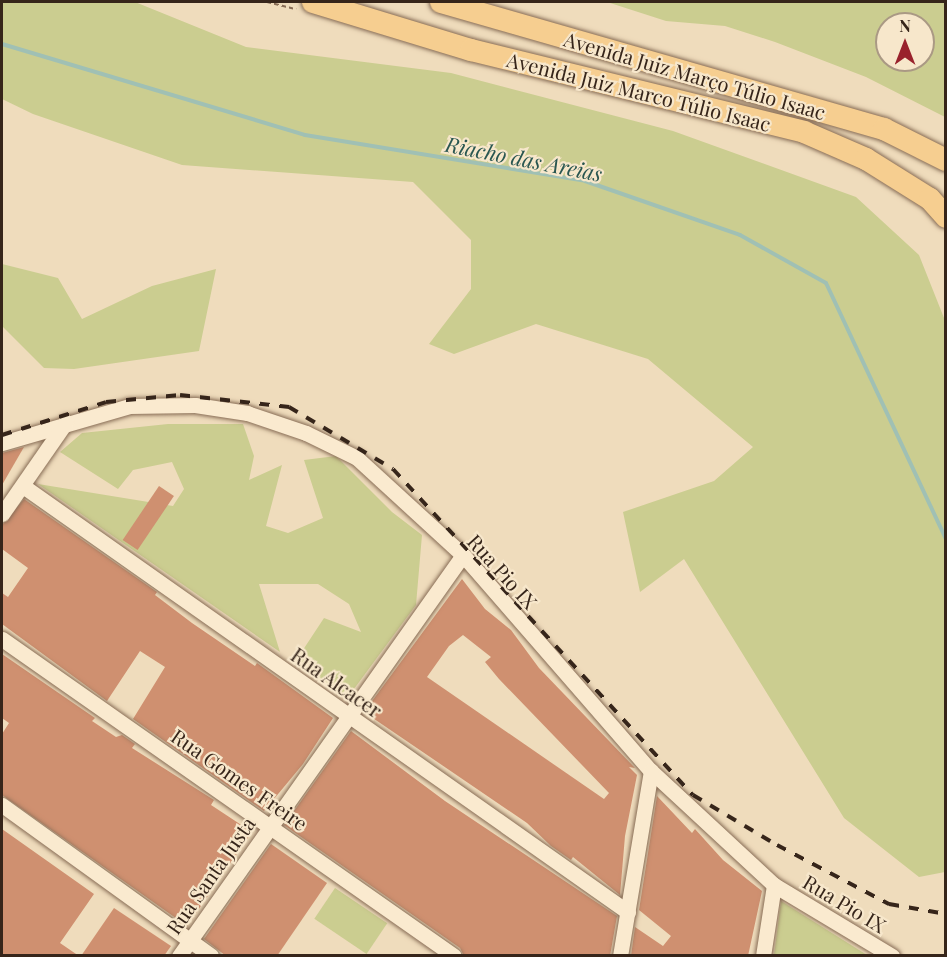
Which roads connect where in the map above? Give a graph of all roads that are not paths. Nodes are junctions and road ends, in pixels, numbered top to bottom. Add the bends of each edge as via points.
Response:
1 (313, 2) edge
2 (441, 2) edge
3 (945, 160) edge
4 (945, 217) edge
5 (66, 422) junction
6 (2, 443) edge
7 (23, 486) junction
8 (2, 514) edge
9 (463, 555) junction
10 (2, 639) edge
11 (348, 716) junction
12 (651, 771) junction
13 (2, 805) edge
14 (271, 825) junction
15 (774, 885) junction
16 (628, 912) junction
17 (190, 940) junction
18 (179, 956) edge
19 (211, 956) edge
20 (454, 956) edge
21 (620, 956) edge
22 (763, 956) edge
23 (892, 956) edge

1 - 4 main road, Avenida Juiz Marco Túlio Isaac via 471,50 804,132 866,159 930,199
2 - 3 main road, Avenida Juiz Março Túlio Isaac via 884,129
5 - 6 street, Rua Pio IX
5 - 7 street
5 - 9 street, Rua Pio IX via 129,406 195,405 247,413 306,432 357,458
7 - 8 street
7 - 11 street, Rua Alcacer
9 - 11 street, Rua Santa Justa
9 - 12 street, Rua Pio IX
10 - 14 street, Rua Gomes Freire
11 - 14 street, Rua Santa Justa
11 - 16 street, Rua Alcacer
12 - 15 street, Rua Pio IX
12 - 16 street
13 - 17 street
14 - 17 street, Rua Santa Justa
14 - 20 street, Rua Gomes Freire
15 - 22 street
15 - 23 street, Rua Pio IX
16 - 21 street
17 - 18 street, Rua Santa Justa
17 - 19 street

